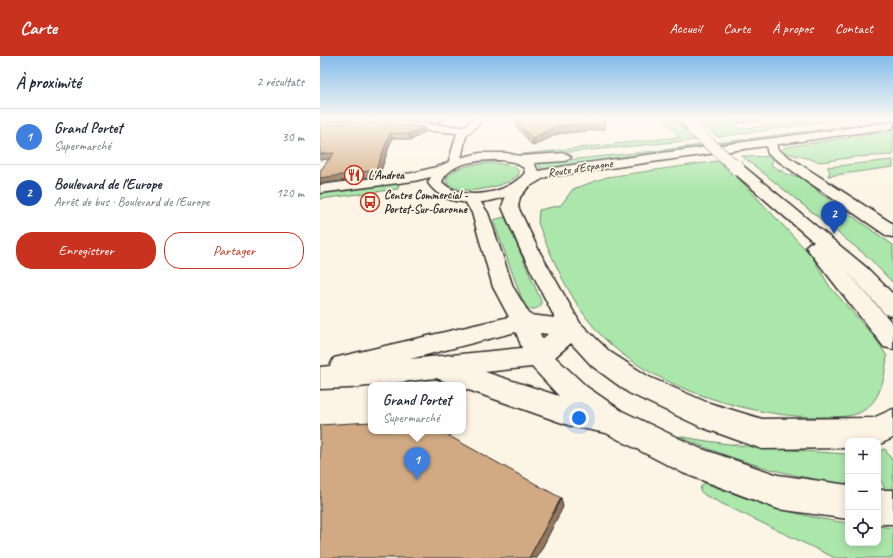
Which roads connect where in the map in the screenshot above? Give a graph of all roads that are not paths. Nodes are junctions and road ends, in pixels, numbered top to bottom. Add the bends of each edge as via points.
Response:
1 (459, 142) edge
2 (461, 142) edge
3 (691, 142) edge
4 (708, 142) edge
5 (762, 142) edge
6 (772, 146) dead end
7 (596, 154) dead end
8 (580, 155) dead end
9 (504, 157) junction
10 (520, 160) junction
11 (450, 166) junction
12 (526, 182) junction
13 (320, 189) edge
14 (447, 194) junction
15 (471, 198) junction
16 (320, 203) edge
17 (780, 205) junction
18 (893, 232) edge
19 (893, 308) edge
20 (523, 322) junction
21 (572, 329) junction
22 (893, 340) edge
23 (538, 356) junction
24 (434, 367) junction
25 (320, 371) edge
26 (320, 378) edge
27 (612, 421) junction
28 (893, 423) edge
29 (845, 502) edge
30 (881, 507) edge
31 (893, 507) edge

1 - 11 street
2 - 9 street via 470,151 478,154
3 - 7 street, Route d'Espagne
4 - 17 street, bridge
5 - 12 street, Route d'Espagne via 572,169 543,174
6 - 18 street via 772,151
8 - 10 street, Route d'Espagne
9 - 10 street, Route d'Espagne
9 - 11 street via 480,157
10 - 12 street via 532,170
11 - 13 street via 414,177
11 - 14 street via 436,178 435,183 438,189
12 - 15 street, Route d'Espagne via 500,194
12 - 21 street via 513,196 510,207 530,251
14 - 15 street, Route d'Espagne
14 - 16 street via 422,191
15 - 20 street via 480,213 503,287
17 - 19 street via 860,272
17 - 22 street
20 - 21 street
20 - 23 street
20 - 25 street
21 - 23 street
21 - 28 street via 602,359 640,385 701,414 762,434 874,432
23 - 24 street
23 - 27 street via 577,396
24 - 26 street
24 - 27 street via 571,413
27 - 29 street via 694,462 778,492
30 - 31 street

